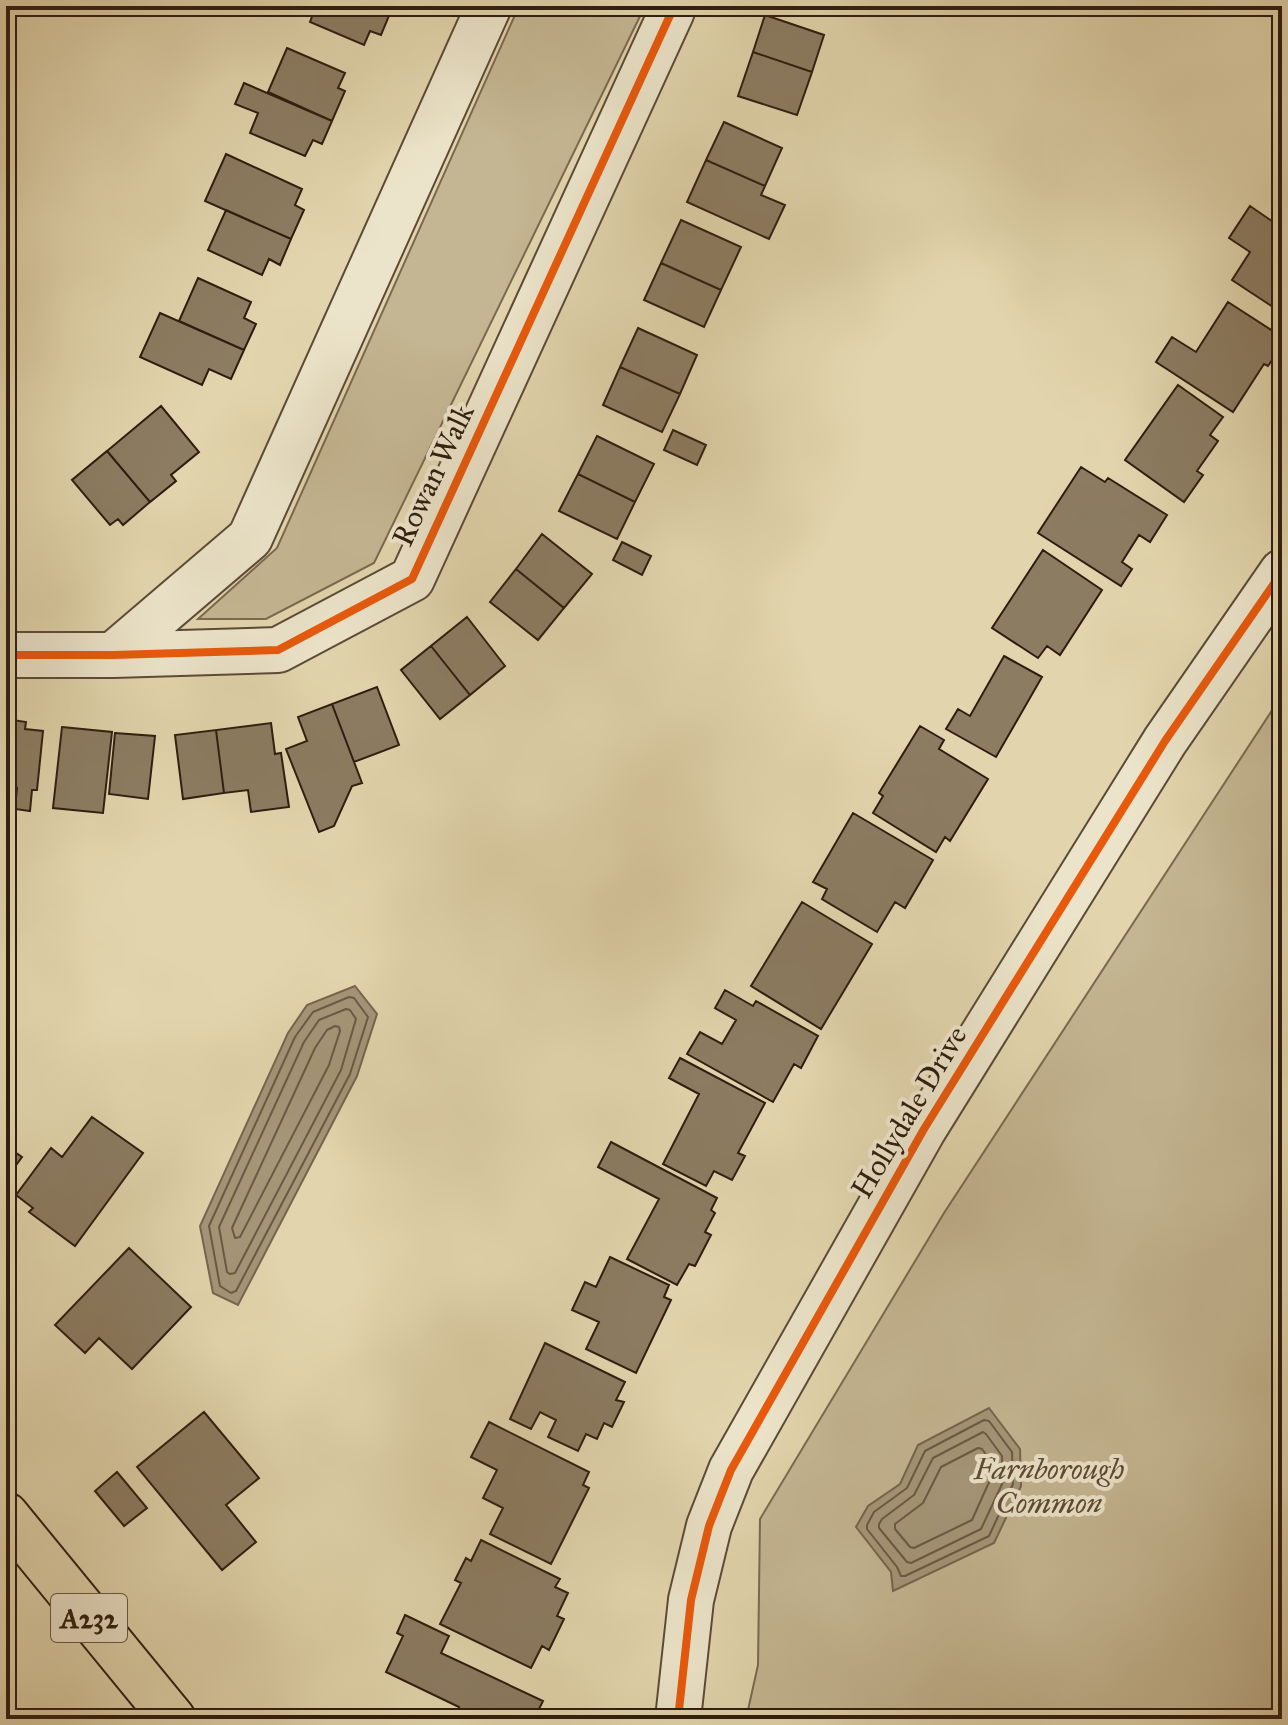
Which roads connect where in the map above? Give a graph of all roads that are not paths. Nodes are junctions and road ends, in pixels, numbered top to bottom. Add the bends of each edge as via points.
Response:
1 (489, 6) edge
2 (672, 6) edge
3 (1282, 572) edge
4 (6, 655) edge
5 (113, 655) junction
6 (6, 1515) edge
7 (173, 1719) edge
8 (678, 1719) edge

1 - 5 street via 250,538
2 - 5 street, Rowan Walk via 412,579 278,650
3 - 8 street, Hollydale Drive via 1165,741 924,1129 731,1470 709,1526 691,1600
4 - 5 street, Rowan Walk
6 - 7 highway, A232

